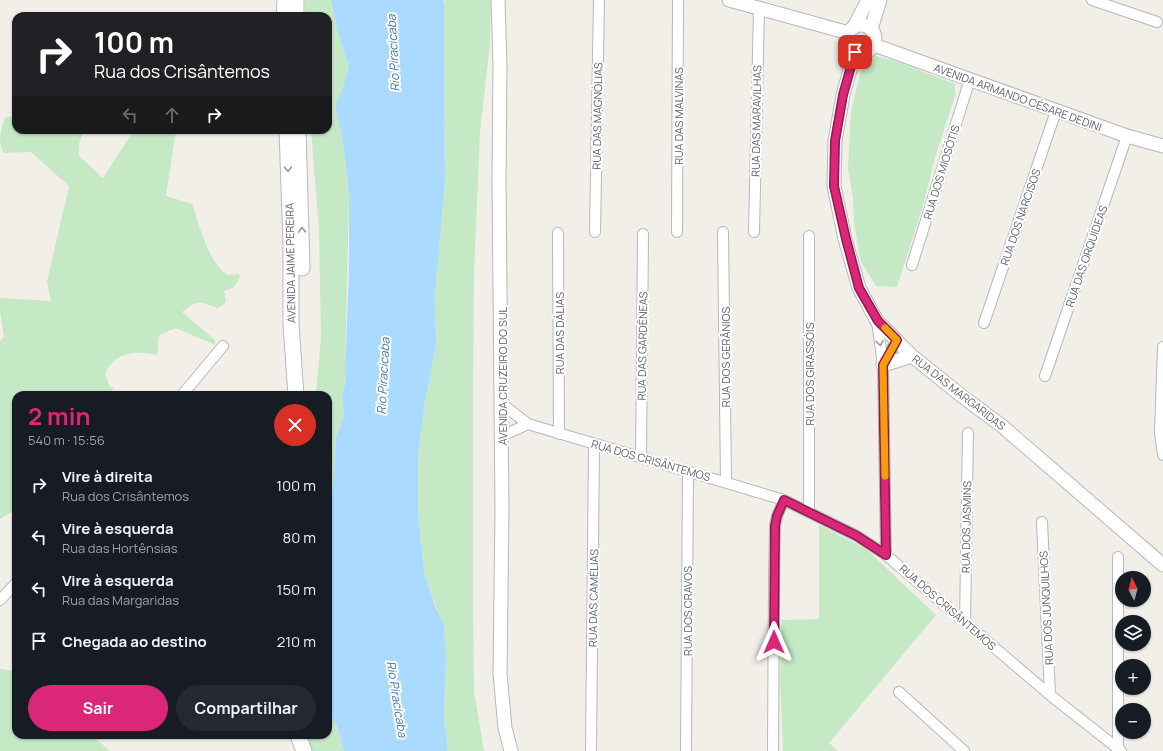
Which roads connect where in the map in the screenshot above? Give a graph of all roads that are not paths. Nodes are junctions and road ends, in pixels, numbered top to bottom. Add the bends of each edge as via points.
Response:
1 (285, 0) edge
2 (296, 0) edge
3 (498, 0) edge
4 (599, 0) edge
5 (678, 0) edge
6 (728, 0) edge
7 (868, 0) edge
8 (880, 0) edge
9 (1092, 0) edge
10 (759, 9) junction
11 (284, 12) edge
12 (296, 12) edge
13 (1157, 22) dead end
14 (871, 29) junction
15 (852, 30) junction
16 (874, 45) junction
17 (855, 52) junction
18 (970, 79) junction
19 (1056, 111) junction
20 (287, 134) edge
21 (298, 134) edge
22 (1128, 136) junction
23 (1163, 146) edge
24 (595, 232) dead end
25 (677, 232) dead end
26 (723, 232) dead end
27 (754, 232) dead end
28 (558, 233) dead end
29 (643, 234) dead end
30 (809, 236) dead end
31 (912, 265) dead end
32 (878, 321) junction
33 (984, 323) dead end
34 (897, 340) junction
35 (223, 346) dead end
36 (1163, 347) edge
37 (912, 356) junction
38 (883, 365) junction
39 (1045, 376) dead end
40 (185, 391) edge
41 (296, 391) edge
42 (305, 391) edge
43 (502, 404) junction
44 (528, 424) junction
45 (968, 433) dead end
46 (559, 434) junction
47 (502, 436) junction
48 (594, 444) junction
49 (1163, 455) edge
50 (641, 458) junction
51 (688, 471) junction
52 (726, 482) junction
53 (784, 500) junction
54 (809, 512) junction
55 (1042, 522) dead end
56 (886, 555) junction
57 (1118, 557) dead end
58 (1163, 565) edge
59 (12, 587) edge
60 (0, 600) edge
61 (965, 622) junction
62 (900, 692) dead end
63 (1050, 695) junction
64 (290, 739) edge
65 (300, 739) edge
66 (1119, 750) edge
67 (294, 751) edge
68 (304, 751) edge
69 (511, 751) edge
70 (591, 751) edge
71 (686, 751) edge
72 (773, 751) edge
73 (964, 751) edge

1 - 11 main road
2 - 12 main road
3 - 43 street, AVENIDA CRUZEIRO DO SUL
4 - 24 street, RUA DAS MAGNÓLIAS
5 - 25 street, RUA DAS MALVINAS
6 - 10 street
7 - 15 street
8 - 14 street
9 - 13 street
10 - 15 street
10 - 27 street, RUA DAS MARAVILHAS
14 - 15 street via 863,25
14 - 16 street via 875,37
15 - 17 street via 848,42
16 - 17 street via 868,51
16 - 18 street, AVENIDA ARMANDO CÉSARE DEDINI
17 - 32 street, RUA DAS MARGARIDAS via 836,133 834,186 859,288
18 - 19 street, AVENIDA ARMANDO CÉSARE DEDINI
18 - 31 street, RUA DOS MIOSÓTIS
19 - 22 street, AVENIDA ARMANDO CÉSARE DEDINI
19 - 33 street, RUA DOS NARCISOS
20 -> 41 main road, AVENIDA JAIME PEREIRA via 291,324
42 -> 21 main road, AVENIDA JAIME PEREIRA via 301,328 302,237
22 - 23 street, AVENIDA ARMANDO CÉSARE DEDINI
22 - 39 street, RUA DAS ORQUÍDEAS
26 - 52 street, RUA DOS GERÂNIOS
28 - 46 street, RUA DAS DÁLIAS
29 - 50 street, RUA DAS GARDÊNEAS
30 - 54 street, RUA DOS GIRASSÓIS
32 - 34 street, RUA DAS MARGARIDAS
32 -> 38 street
34 - 37 street, RUA DAS MARGARIDAS
34 - 38 street
35 - 40 street
36 - 49 street via 1160,425
37 - 38 street
37 - 58 street, RUA DAS MARGARIDAS via 1002,426
38 - 56 street
43 - 44 street, RUA DOS CRISÂNTEMOS
43 - 47 street, AVENIDA CRUZEIRO DO SUL
44 - 46 street, RUA DOS CRISÂNTEMOS
44 - 47 street
45 - 61 street, RUA DOS JASMINS
46 - 48 street, RUA DOS CRISÂNTEMOS
47 - 69 street, AVENIDA CRUZEIRO DO SUL via 500,674 505,728
48 - 50 street, RUA DOS CRISÂNTEMOS
48 - 70 street, RUA DAS CAMÉLIAS
50 - 51 street, RUA DOS CRISÂNTEMOS
51 - 52 street, RUA DOS CRISÂNTEMOS
51 - 71 street, RUA DOS CRAVOS
52 - 53 street, RUA DOS CRISÂNTEMOS
53 - 54 street, RUA DOS CRISÂNTEMOS
53 - 72 street via 775,526
54 - 56 street, RUA DOS CRISÂNTEMOS via 857,536
55 - 63 street, RUA DOS JUNQUILHOS
56 - 61 street, RUA DOS CRISÂNTEMOS
57 - 66 street
59 - 60 street
61 - 63 street, RUA DOS CRISÂNTEMOS
62 - 73 street
63 - 66 street, RUA DOS CRISÂNTEMOS
64 - 67 main road
65 - 68 main road

